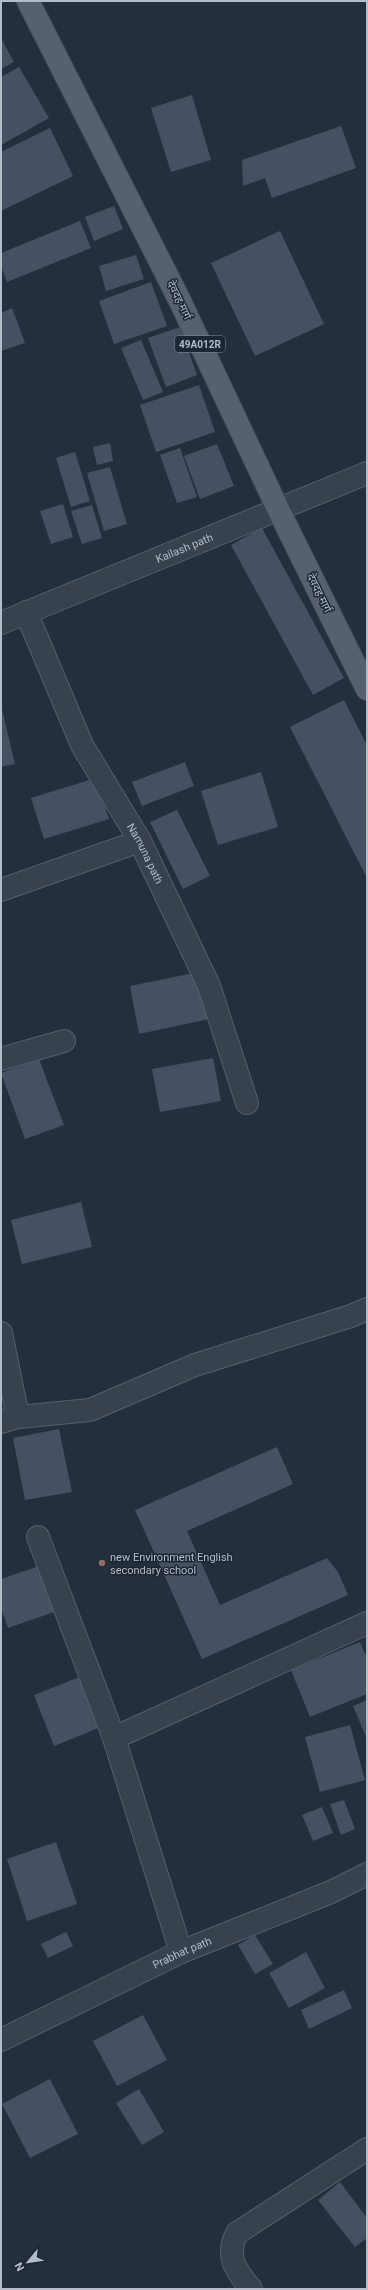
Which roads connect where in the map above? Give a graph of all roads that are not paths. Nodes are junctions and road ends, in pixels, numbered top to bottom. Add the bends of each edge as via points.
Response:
1 (28, 1) edge
2 (367, 473) edge
3 (278, 509) junction
4 (26, 612) junction
5 (1, 622) edge
6 (367, 689) edge
7 (140, 841) junction
8 (1, 890) edge
9 (64, 1041) dead end
10 (1, 1059) edge
11 (247, 1103) dead end
12 (367, 1309) edge
13 (1, 1333) edge
14 (9, 1420) edge
15 (38, 1537) dead end
16 (367, 1623) edge
17 (114, 1738) junction
18 (367, 1874) edge
19 (181, 1952) junction
20 (1, 2040) edge
21 (367, 2149) edge
22 (251, 2289) edge

1 - 3 main road, देवदह मार्ग / 49A012R via 180,301
2 - 3 street, Kailash path
3 - 4 street, Kailash path
3 - 6 main road, देवदह मार्ग / 49A012R
4 - 5 street, Kailash path
4 - 7 street, Namuna path via 82,745
7 - 8 street
7 - 11 street, Namuna path via 209,986
9 - 10 street
12 - 14 street via 352,1316 195,1365 90,1410
13 - 14 street
15 - 17 street
16 - 17 street
17 - 19 street
18 - 19 street, Prabhat path via 330,1892
19 - 20 street, Prabhat path
21 - 22 street via 237,2233 232,2242 231,2254 238,2274

